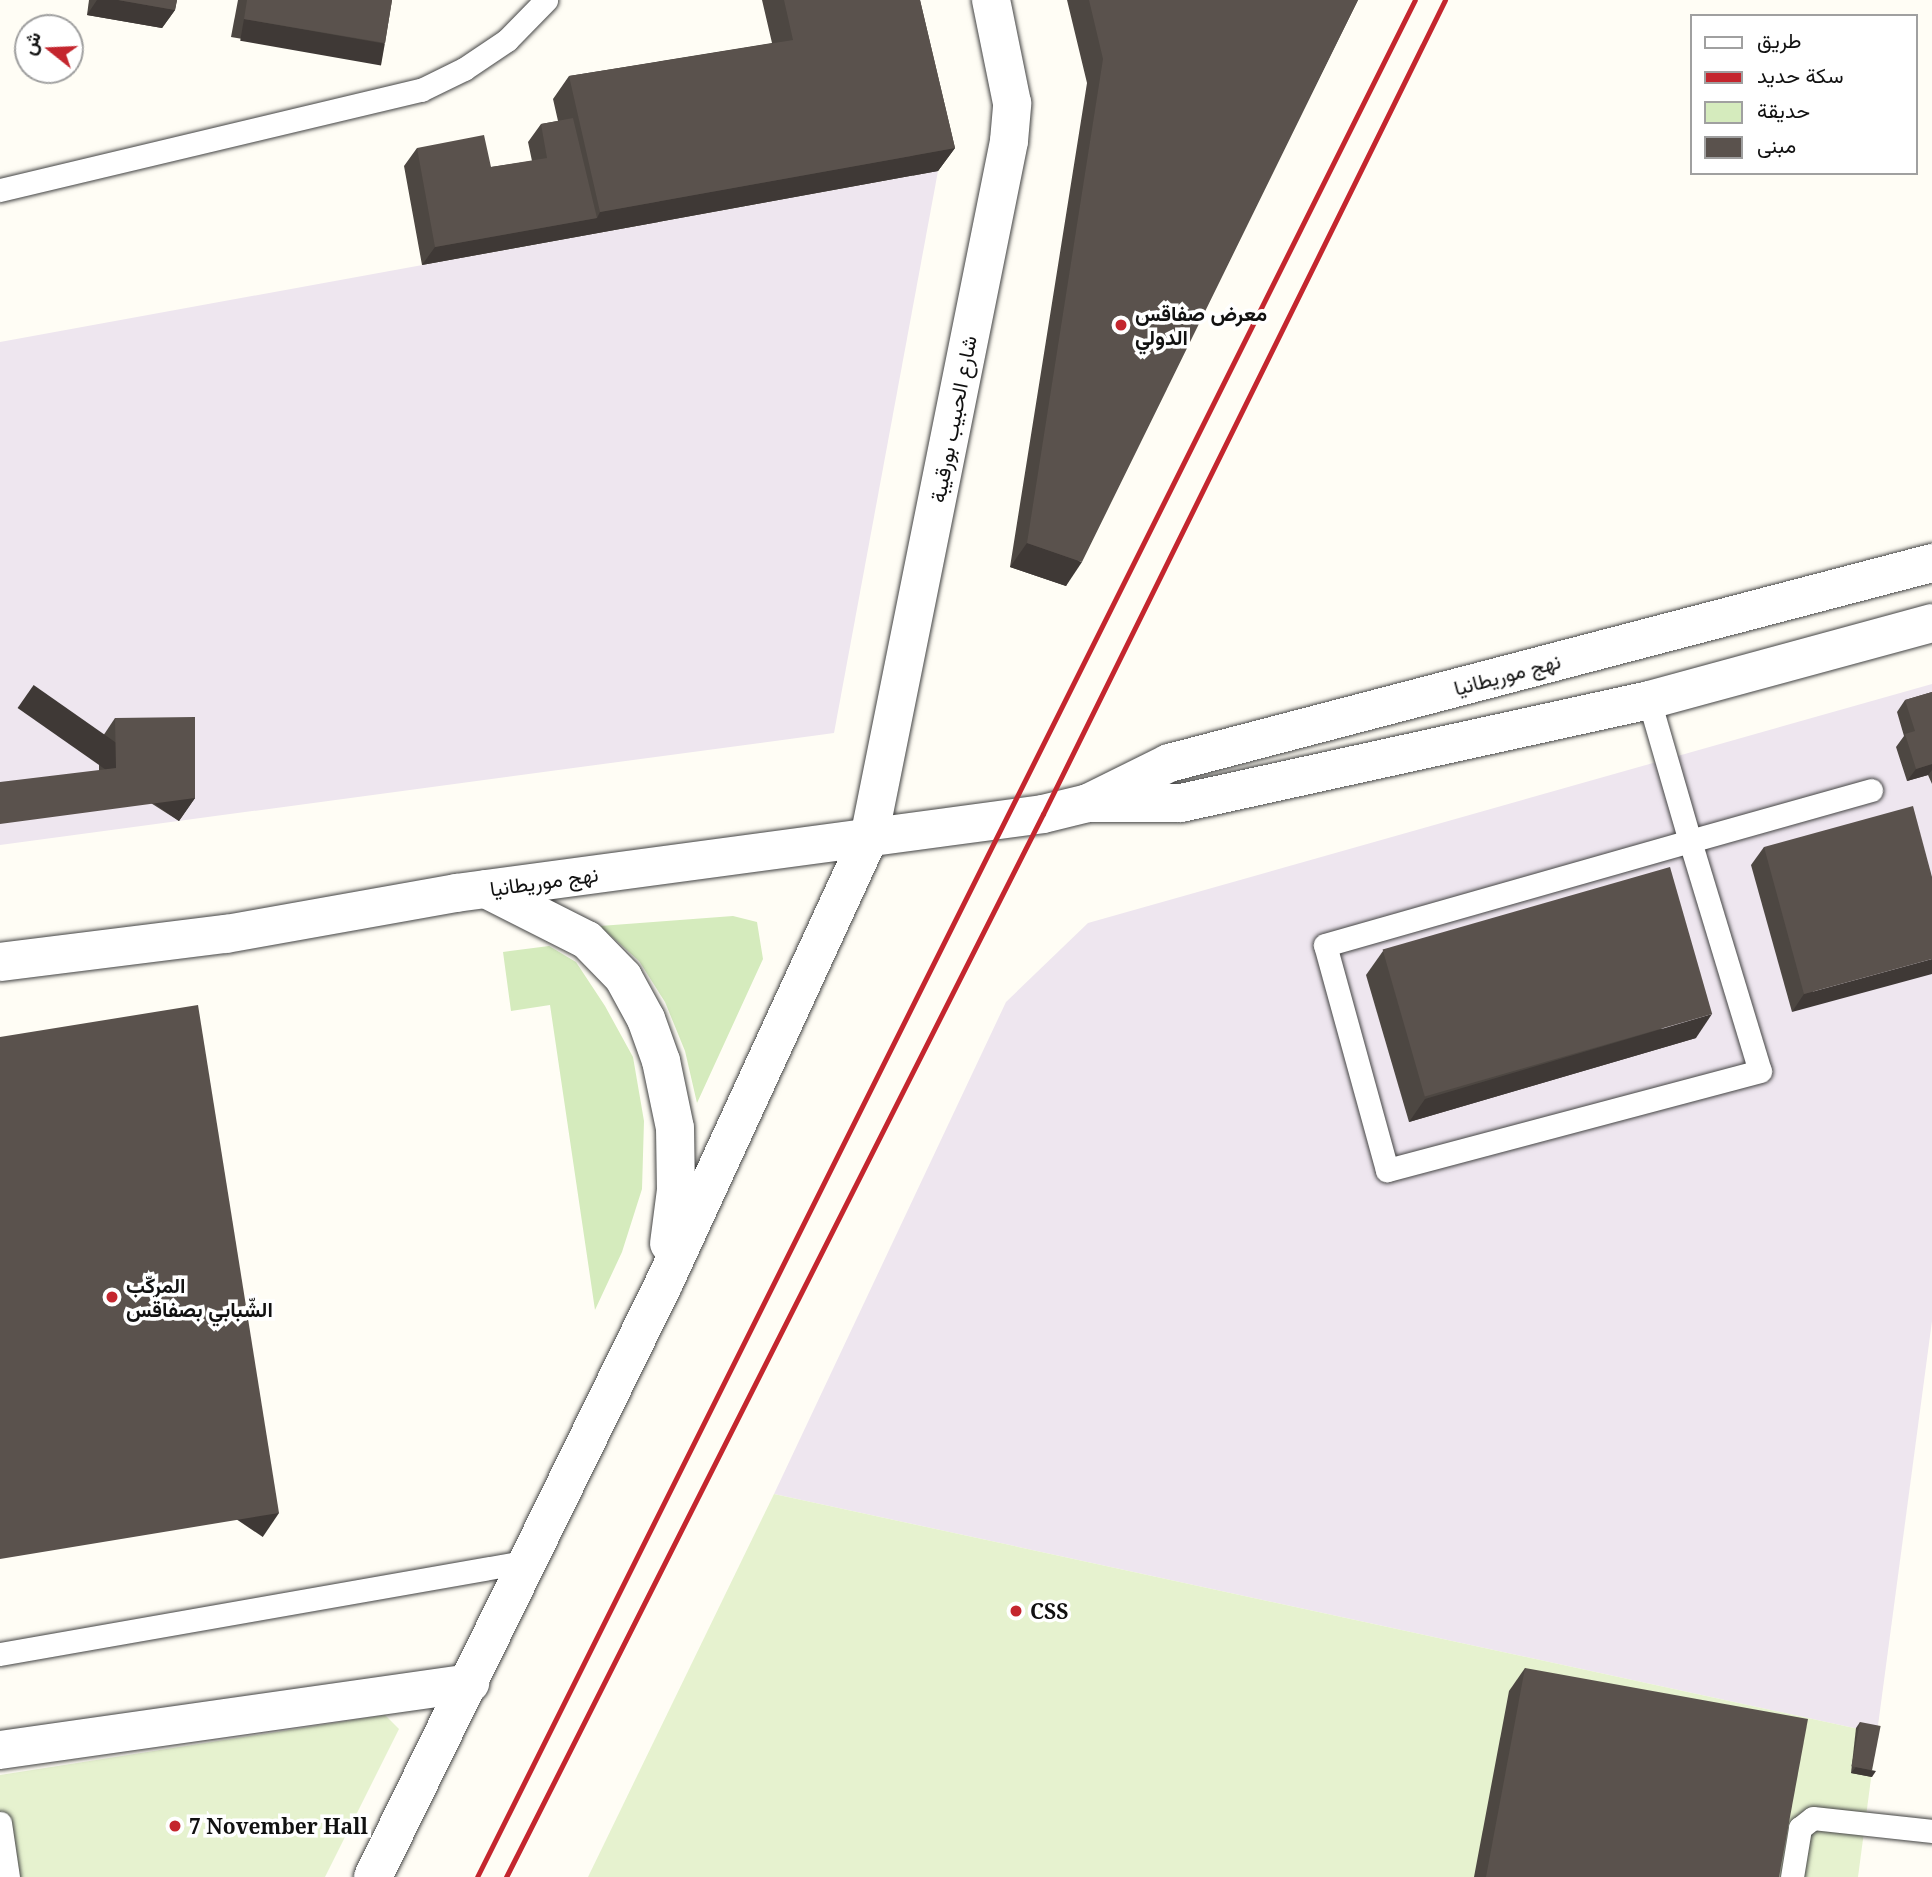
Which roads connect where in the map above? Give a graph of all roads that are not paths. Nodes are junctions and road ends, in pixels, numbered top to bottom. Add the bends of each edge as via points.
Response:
1 (546, 0) edge
2 (991, 0) edge
3 (0, 190) edge
4 (1932, 563) edge
5 (1932, 623) edge
6 (1649, 699) junction
7 (1871, 790) dead end
8 (1088, 803) junction
9 (869, 838) junction
10 (1690, 841) junction
11 (486, 889) junction
12 (0, 961) edge
13 (664, 1281) junction
14 (529, 1561) junction
15 (0, 1654) edge
16 (470, 1683) junction
17 (0, 1750) edge
18 (0, 1823) edge
19 (1932, 1831) edge
20 (8, 1877) edge
21 (373, 1877) edge
22 (1792, 1877) edge

1 - 3 lane via 507,40 421,90
2 - 9 street, شارع الحبيب بورقيبة via 1013,103 1009,141
4 - 8 street, نهج موريطانيا via 1169,763
5 - 6 street, نهج موريطانيا
6 - 8 street, نهج موريطانيا via 1181,803
6 - 10 lane
7 - 10 lane
8 - 9 street, نهج موريطانيا
9 - 11 street, نهج موريطانيا
9 - 13 street, شارع الحبيب بورقيبة
10 - 10 lane via 1760,1071 1387,1170 1325,945
11 - 12 street, نهج موريطانيا via 226,934
11 - 13 street via 587,940 623,976 646,1019 661,1061 675,1128 676,1190
13 - 14 street, شارع الحبيب بورقيبة
14 - 15 lane
14 - 16 street, شارع الحبيب بورقيبة
16 - 17 street
16 - 21 street, شارع الحبيب بورقيبة
18 - 20 lane
19 - 22 lane via 1813,1818 1800,1828

